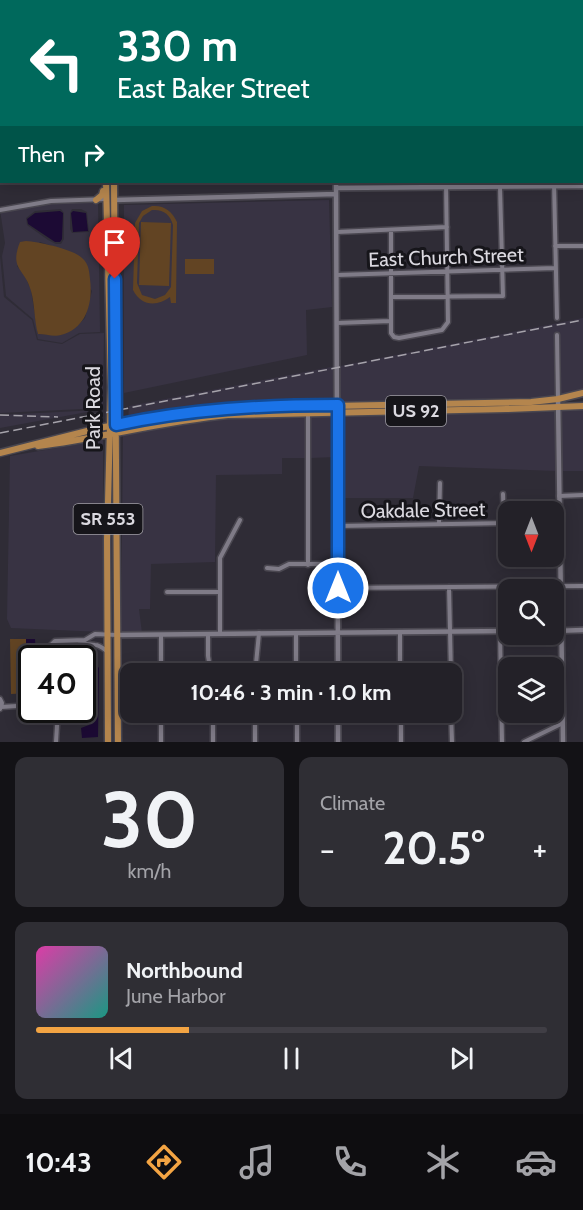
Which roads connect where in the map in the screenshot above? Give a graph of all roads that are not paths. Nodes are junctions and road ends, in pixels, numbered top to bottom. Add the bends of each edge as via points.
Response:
1 (106, 183) edge
2 (106, 183) edge
3 (106, 183) edge
4 (114, 183) edge
5 (336, 183) edge
6 (446, 184) edge
7 (554, 184) edge
8 (583, 186) edge
9 (500, 187) junction
10 (336, 191) junction
11 (96, 200) junction
12 (105, 200) junction
13 (114, 200) junction
14 (0, 210) edge
15 (447, 227) junction
16 (391, 230) junction
17 (336, 232) junction
18 (555, 246) junction
19 (583, 246) edge
20 (115, 258) junction
21 (555, 268) junction
22 (502, 269) junction
23 (447, 272) junction
24 (392, 273) junction
25 (337, 275) junction
26 (392, 297) junction
27 (447, 297) junction
28 (557, 318) dead end
29 (390, 321) junction
30 (338, 323) junction
31 (557, 335) dead end
32 (583, 393) edge
33 (558, 399) junction
34 (507, 406) junction
35 (583, 406) edge
36 (558, 407) junction
37 (338, 408) junction
38 (308, 412) junction
39 (114, 430) junction
40 (0, 453) edge
41 (440, 483) dead end
42 (503, 494) dead end
43 (583, 495) edge
44 (559, 496) junction
45 (504, 501) edge
46 (558, 501) edge
47 (240, 520) dead end
48 (439, 524) junction
49 (498, 524) edge
50 (339, 526) junction
51 (308, 564) junction
52 (338, 564) junction
53 (267, 568) dead end
54 (564, 586) edge
55 (583, 586) edge
56 (449, 587) junction
57 (498, 587) edge
58 (338, 588) junction
59 (167, 592) dead end
60 (220, 592) junction
61 (583, 630) edge
62 (498, 631) edge
63 (564, 631) edge
64 (338, 632) junction
65 (400, 632) junction
66 (450, 632) junction
67 (259, 633) junction
68 (296, 633) junction
69 (207, 634) junction
70 (220, 634) junction
71 (108, 635) junction
72 (117, 635) junction
73 (161, 635) junction
74 (65, 640) junction
75 (86, 642) junction
76 (51, 645) edge
77 (66, 645) edge
78 (74, 645) edge
79 (500, 645) edge
80 (108, 652) junction
81 (161, 663) edge
82 (210, 663) edge
83 (256, 663) edge
84 (297, 663) edge
85 (338, 663) edge
86 (400, 663) edge
87 (451, 663) edge
88 (0, 699) edge
89 (18, 706) edge
90 (1, 708) edge
91 (57, 723) edge
92 (161, 723) edge
93 (213, 723) edge
94 (255, 723) edge
95 (297, 723) edge
96 (338, 723) edge
97 (401, 723) edge
98 (451, 723) edge
99 (563, 723) joint
100 (56, 742) edge
101 (108, 742) edge
102 (118, 742) edge
103 (161, 742) edge
104 (213, 742) edge
105 (255, 742) edge
106 (297, 742) edge
107 (338, 742) edge
108 (401, 742) edge
109 (452, 742) edge
110 (502, 742) edge
111 (524, 742) edge
112 (563, 742) edge

1 - 12 main road, Park Road
2 - 13 main road
3 - 11 main road
4 - 13 main road, Park Road
5 - 10 street
6 - 9 street
6 - 10 street
6 - 15 street
7 - 8 street
7 - 9 street
7 - 18 street
9 - 22 street
10 - 13 street
10 - 17 street
11 - 12 street
11 - 14 street via 30,203
12 - 13 street
12 - 20 main road via 111,209
12 - 39 main road, Park Road
13 - 20 main road, Park Road
15 - 16 street
15 - 23 street
16 - 17 street
16 - 24 street
17 - 25 street
18 - 19 street
18 - 21 street
20 - 39 main road, Park Road
21 - 22 street, East Church Street
21 - 28 street
22 - 23 street, East Church Street
22 - 27 street via 503,296
23 - 24 street, East Church Street
23 - 27 street
24 - 25 street, East Church Street
24 - 26 street
25 - 30 street
26 - 27 street
26 - 29 street
27 - 29 street via 448,322 442,330 399,338 391,333
29 - 30 street
30 - 37 street
31 - 33 street
32 - 33 main road, US 92
33 - 34 main road, US 92
33 - 36 street
34 - 36 main road, US 92
34 - 37 main road, US 92
35 - 36 main road, US 92
36 - 44 street
37 - 38 main road, US 92
37 - 39 main road, US 92 via 243,407 179,415
37 - 50 street
38 - 39 main road, US 92 via 211,416
38 - 51 street
39 - 40 main road, US 92
39 - 71 main road, Park Road / SR 553 via 107,540
39 - 72 main road, Park Road / SR 553
41 - 48 street
42 - 45 street
43 - 44 street
44 - 46 street
47 - 60 street via 220,558
48 - 49 street, Oakdale Street
48 - 50 street, Oakdale Street
50 - 52 street
51 - 52 street
51 - 53 street
52 - 58 street
54 - 55 street
56 - 57 street
56 - 58 street
56 - 66 street
58 - 64 street
59 - 60 street
60 - 70 street
61 - 63 street
62 - 66 street
64 - 65 street
64 - 68 street
64 - 85 street
65 - 66 street
65 - 86 street
66 - 87 street
67 - 68 street
67 - 70 street
67 - 83 street
68 - 84 street
69 - 70 street
69 - 73 street
69 - 82 street
71 - 72 street
71 - 75 street via 95,634
71 - 80 main road, SR 553
72 - 73 street
72 - 102 main road, SR 553
73 - 81 street
74 - 75 street
74 - 76 street
74 - 77 street
75 - 78 street
75 - 80 street
79 - 110 street
80 - 101 main road, SR 553
88 - 90 street
89 - 90 street
91 - 100 street
92 - 103 street
93 - 104 street
94 - 105 street
95 - 106 street
96 - 107 street
97 - 108 street
98 - 109 street
99 - 111 street
99 - 112 street

